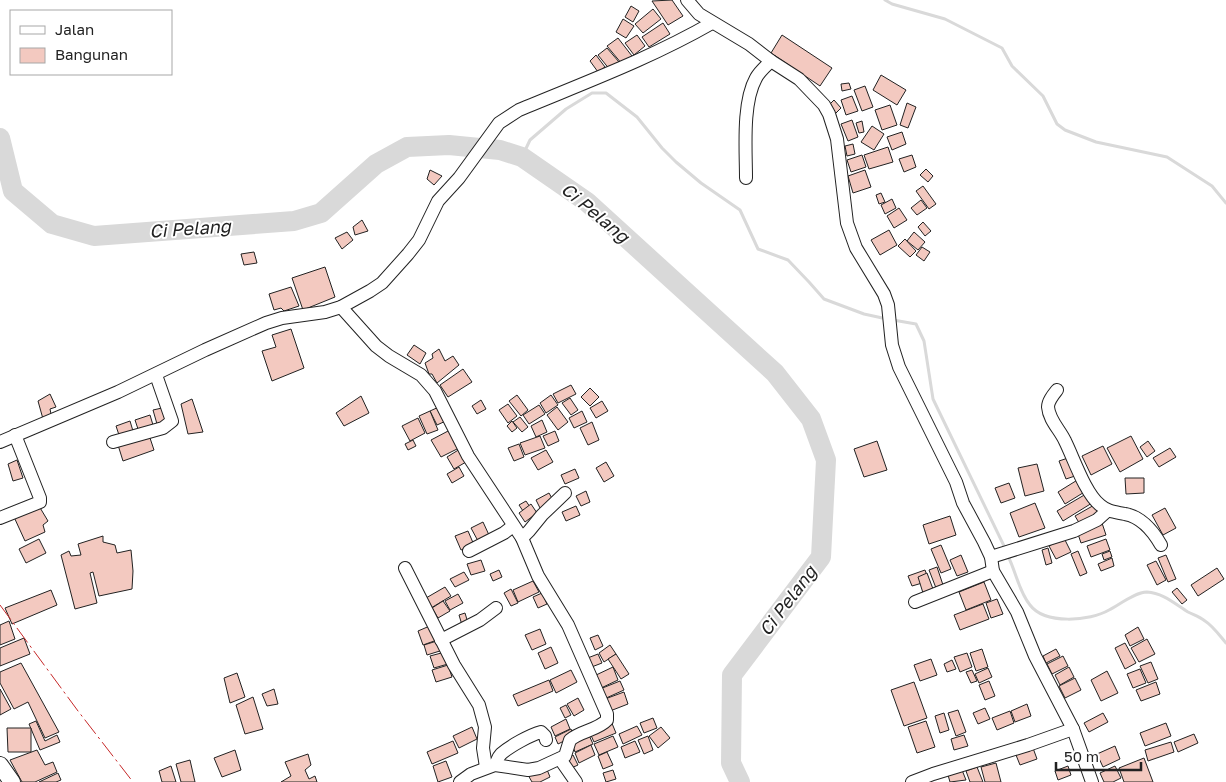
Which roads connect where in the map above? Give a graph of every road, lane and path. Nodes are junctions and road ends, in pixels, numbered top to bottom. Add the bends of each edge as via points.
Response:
1 (687, 0) edge
2 (712, 22) junction
3 (771, 61) junction
4 (746, 178) dead end
5 (341, 306) junction
6 (156, 375) junction
7 (1057, 390) dead end
8 (15, 436) junction
9 (0, 442) edge
10 (113, 442) dead end
11 (565, 494) dead end
12 (1108, 511) junction
13 (0, 518) edge
14 (513, 526) junction
15 (522, 538) junction
16 (1161, 546) dead end
17 (469, 551) dead end
18 (990, 557) junction
19 (404, 568) dead end
20 (993, 571) junction
21 (915, 602) dead end
22 (496, 608) dead end
23 (441, 640) junction
24 (1073, 729) junction
25 (546, 740) dead end
26 (560, 759) junction
27 (0, 765) edge
28 (491, 766) junction
29 (12, 782) edge
30 (460, 782) edge
31 (576, 782) edge
32 (912, 782) edge
33 (1092, 782) edge

1 - 2 street via 692,8
2 - 3 street
2 - 5 street via 630,65 519,110 499,123 438,201 419,240 397,268 370,291
3 - 4 street via 756,78 746,116
3 - 18 street via 808,86 829,114 841,165 847,223 856,248 888,305 895,357
5 - 6 street via 266,323
5 - 14 street via 376,346 421,376 434,391 471,462
6 - 8 street
6 - 10 street via 172,421 164,428
7 - 12 street via 1049,401 1049,412 1085,485 1098,504
8 - 9 street
8 - 13 street via 40,502
11 - 15 street
12 - 16 street via 1142,521 1154,532
12 - 18 street via 1074,531
14 - 15 street
14 - 17 street
15 - 26 street via 538,576 574,636 608,717 603,724 573,738 568,743 565,756
18 - 20 street
19 - 23 street
20 - 21 street
20 - 24 street via 1017,612 1035,656
22 - 23 street
23 - 28 street via 479,705 485,727 483,748
24 - 32 street
24 - 33 street
25 - 28 street via 541,732 525,737 502,753
26 - 28 street via 528,770
26 - 31 street
27 - 29 main road
28 - 30 street

